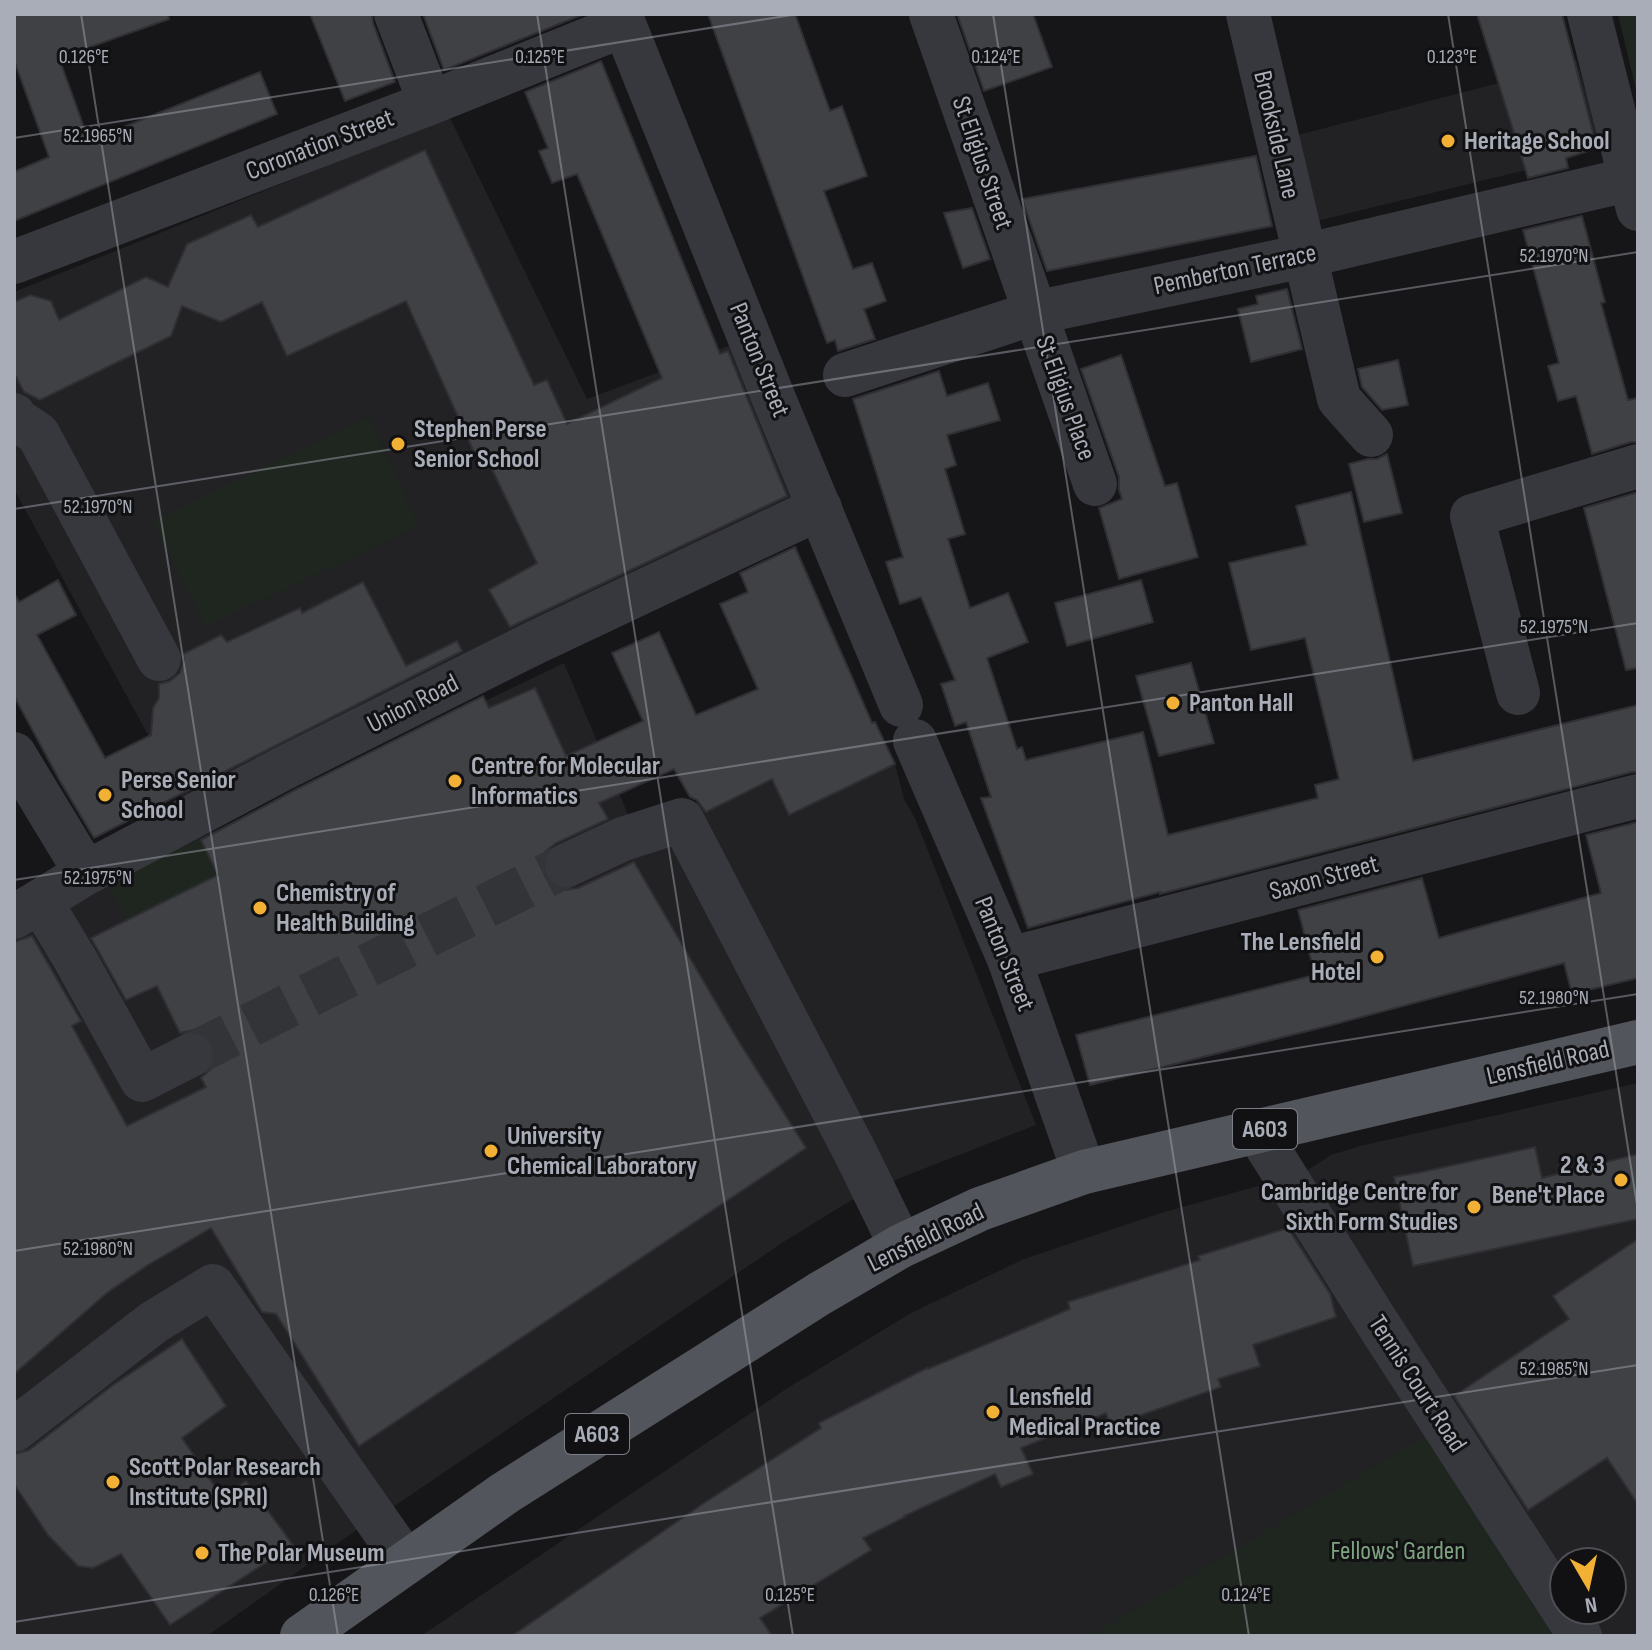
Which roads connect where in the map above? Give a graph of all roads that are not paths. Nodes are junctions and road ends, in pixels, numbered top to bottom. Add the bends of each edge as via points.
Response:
1 (396, 14) edge
2 (931, 14) edge
3 (1248, 14) edge
4 (1589, 14) edge
5 (622, 19) edge
6 (430, 103) junction
7 (1634, 194) edge
8 (1304, 256) junction
9 (14, 262) edge
10 (1034, 313) junction
11 (845, 375) dead end
12 (14, 415) edge
13 (1371, 435) dead end
14 (1638, 466) edge
15 (1095, 484) dead end
16 (820, 508) junction
17 (159, 659) dead end
18 (1518, 693) dead end
19 (14, 754) edge
20 (1638, 796) edge
21 (567, 865) tunnel mouth
22 (86, 873) junction
23 (27, 909) edge
24 (1009, 959) junction
25 (1638, 1042) edge
26 (191, 1055) tunnel mouth
27 (1257, 1131) junction
28 (1084, 1172) junction
29 (901, 1246) junction
30 (14, 1430) edge
31 (406, 1562) junction
32 (302, 1636) edge
33 (1580, 1636) edge

1 - 6 street
2 - 10 street, St Eligius Street
3 - 8 street, Brookside Lane
4 - 7 street
5 - 6 street, Coronation Street
5 - 16 street, Panton Street
6 - 9 street, Coronation Street
7 - 8 street, Pemberton Terrace
8 - 10 street, Pemberton Terrace
8 - 13 street, Brookside Lane via 1339,399
10 - 11 street, Pemberton Terrace
10 - 15 street, St Eligius Place
12 - 17 street via 38,434
14 - 18 street via 1472,516
16 - 22 street, Union Road via 534,643
16 - 24 street, Panton Street
19 - 22 street
20 - 24 street, Saxon Street
21 - 29 street via 682,820
22 - 23 street, Union Road
23 - 26 street via 75,959 142,1080
24 - 28 street, Panton Street
25 - 27 main road, Lensfield Road / A603
27 - 28 main road, Lensfield Road / A603
27 - 33 street, Tennis Court Road
28 - 29 main road, Lensfield Road / A603 via 980,1209
29 - 31 main road, Lensfield Road / A603 via 562,1456
30 - 31 street via 154,1322 213,1286
31 - 32 main road, Lensfield Road / A603

